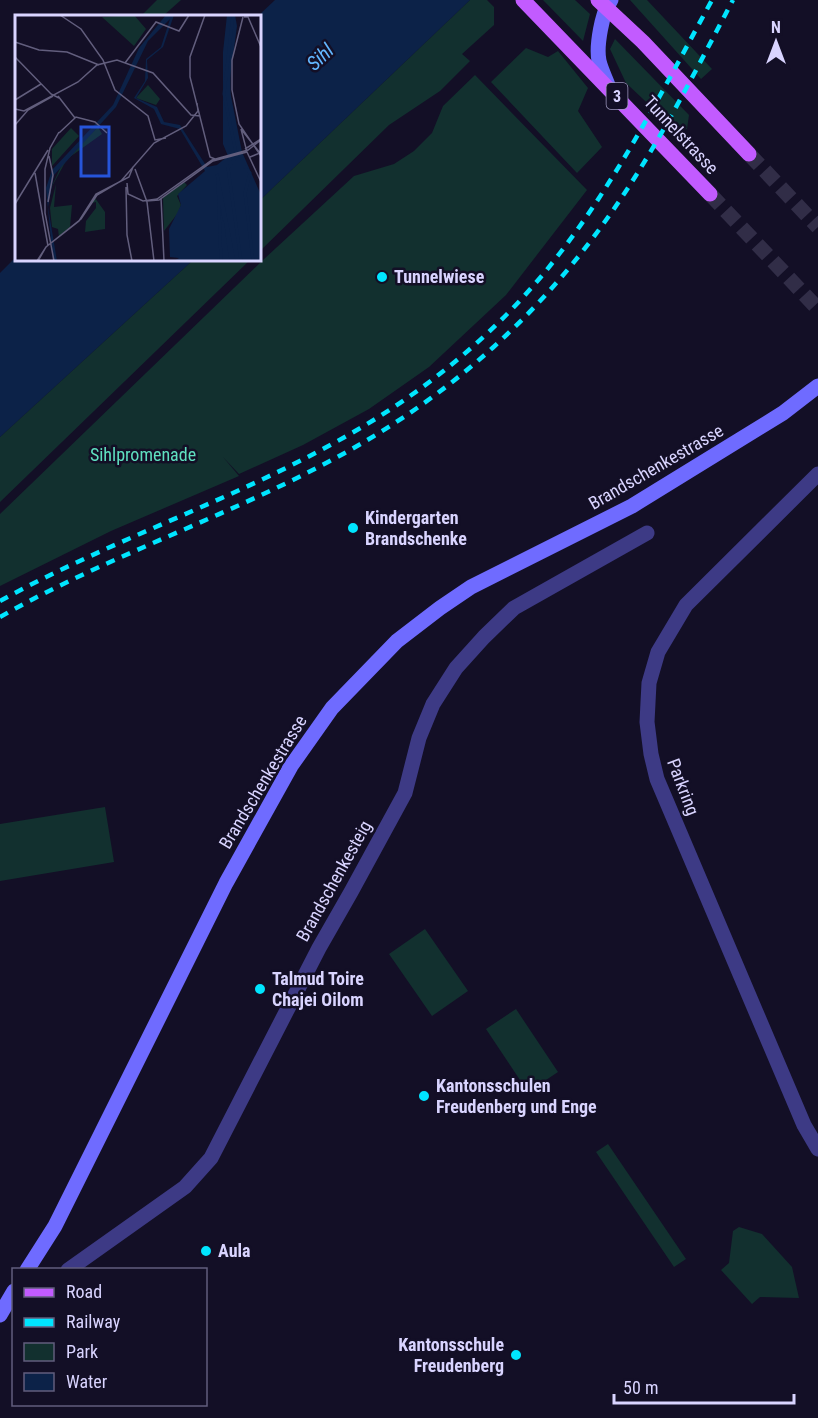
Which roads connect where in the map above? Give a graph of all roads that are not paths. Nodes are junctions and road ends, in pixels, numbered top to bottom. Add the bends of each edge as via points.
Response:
1 (523, 0) edge
2 (605, 2) edge
3 (609, 88) junction
4 (750, 154) tunnel mouth
5 (710, 194) tunnel mouth
6 (818, 386) edge
7 (818, 474) edge
8 (647, 533) dead end
9 (818, 1149) edge
10 (28, 1268) edge
11 (69, 1268) edge
12 (12, 1295) edge
13 (0, 1315) edge

1 - 3 main road, Tunnelstrasse / 3
2 - 3 street via 598,59
2 - 4 main road, Tunnelstrasse
3 - 5 main road, Tunnelstrasse / 3
6 - 10 street, Brandschenkestrasse via 783,414 632,506 471,587 397,641 332,708 291,766 226,883 55,1226
7 - 9 street, Parkring via 686,605 658,652 650,683 647,722 651,754 665,800
8 - 11 street, Brandschenkesteig via 514,608 456,668 422,729 405,793 319,948 211,1158 185,1187
12 - 13 street

